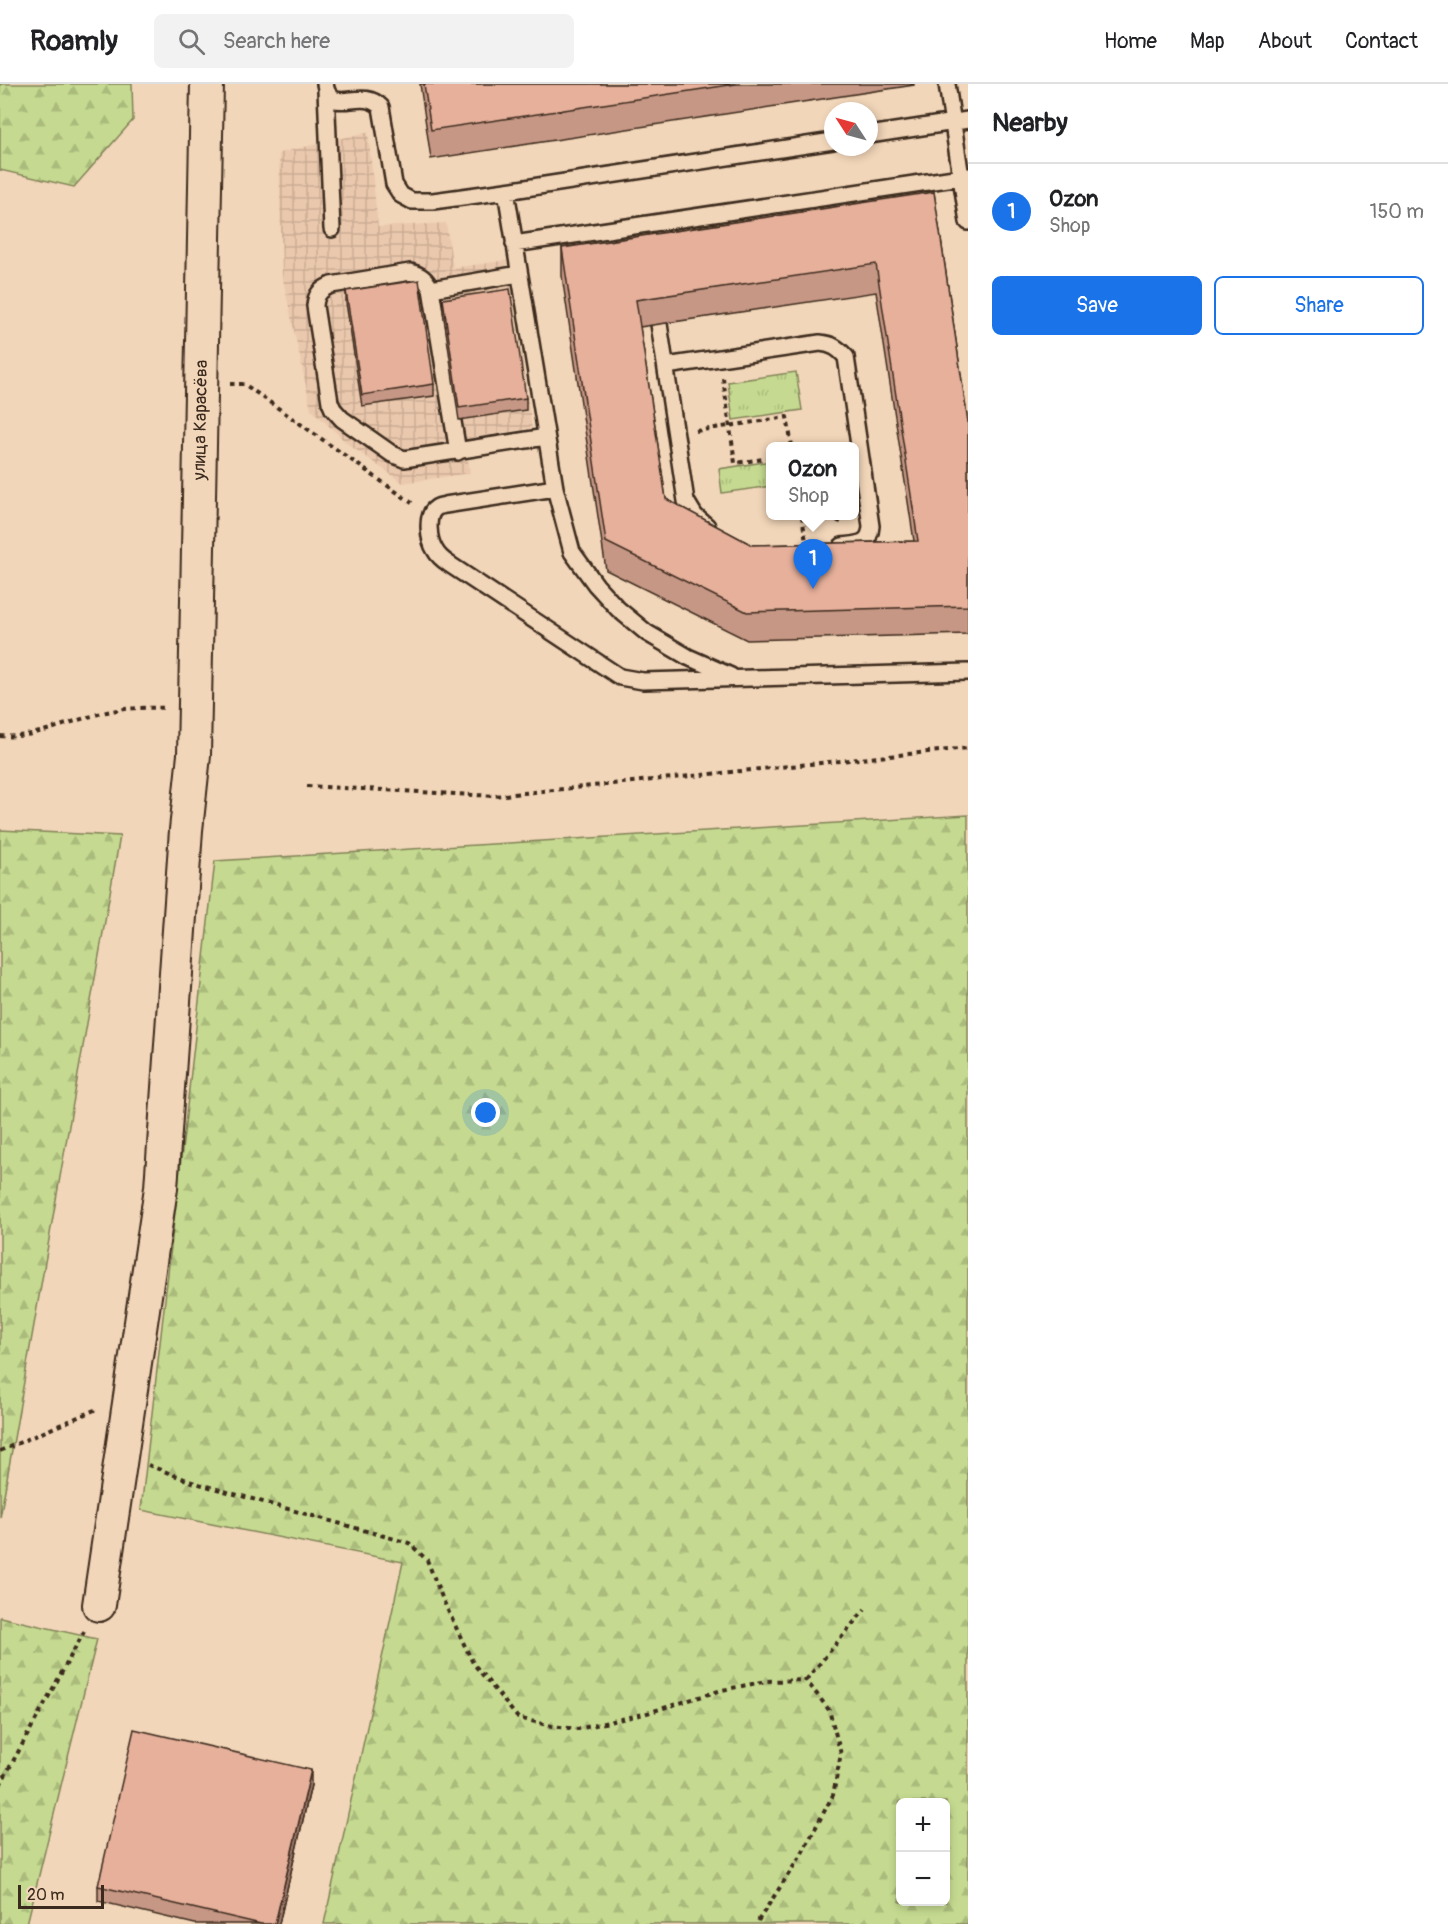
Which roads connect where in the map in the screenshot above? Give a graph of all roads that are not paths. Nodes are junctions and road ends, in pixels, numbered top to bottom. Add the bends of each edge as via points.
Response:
1 (207, 84) edge
2 (947, 84) edge
3 (326, 87) edge
4 (961, 121) edge
5 (878, 134) edge
6 (824, 142) edge
7 (965, 176) edge
8 (506, 191) junction
9 (968, 222) edge
10 (645, 224) junction
11 (332, 229) dead end
12 (514, 243) junction
13 (648, 244) edge
14 (519, 274) junction
15 (431, 289) junction
16 (659, 324) edge
17 (666, 366) junction
18 (546, 437) junction
19 (857, 442) edge
20 (458, 452) junction
21 (859, 453) edge
22 (555, 488) junction
23 (718, 532) edge
24 (807, 551) edge
25 (968, 672) edge
26 (736, 678) junction
27 (99, 1605) road end

1 - 27 street, улица Карасёва via 194,755 161,1188
2 - 4 lane
3 - 8 lane via 333,100 366,98 381,107 394,184 401,195 412,201 433,201
3 - 11 lane
4 - 5 lane
4 - 7 lane
6 - 8 lane
7 - 9 lane
7 - 10 lane
8 - 12 lane
10 - 12 lane
10 - 13 lane
12 - 14 lane
14 - 15 lane
14 - 18 lane
15 - 20 lane
15 - 20 lane via 419,274 410,272 320,290 315,298 316,317 330,402 337,414 399,458
16 - 17 lane
17 - 19 lane via 829,344 846,357
17 - 23 lane via 686,501 701,522
18 - 20 lane
18 - 22 lane
21 - 24 lane via 870,535 858,544
22 - 26 lane via 572,552 618,609 647,633 688,657
22 - 26 lane via 435,508 430,516 432,545 441,559 612,673 643,681
25 - 26 lane

